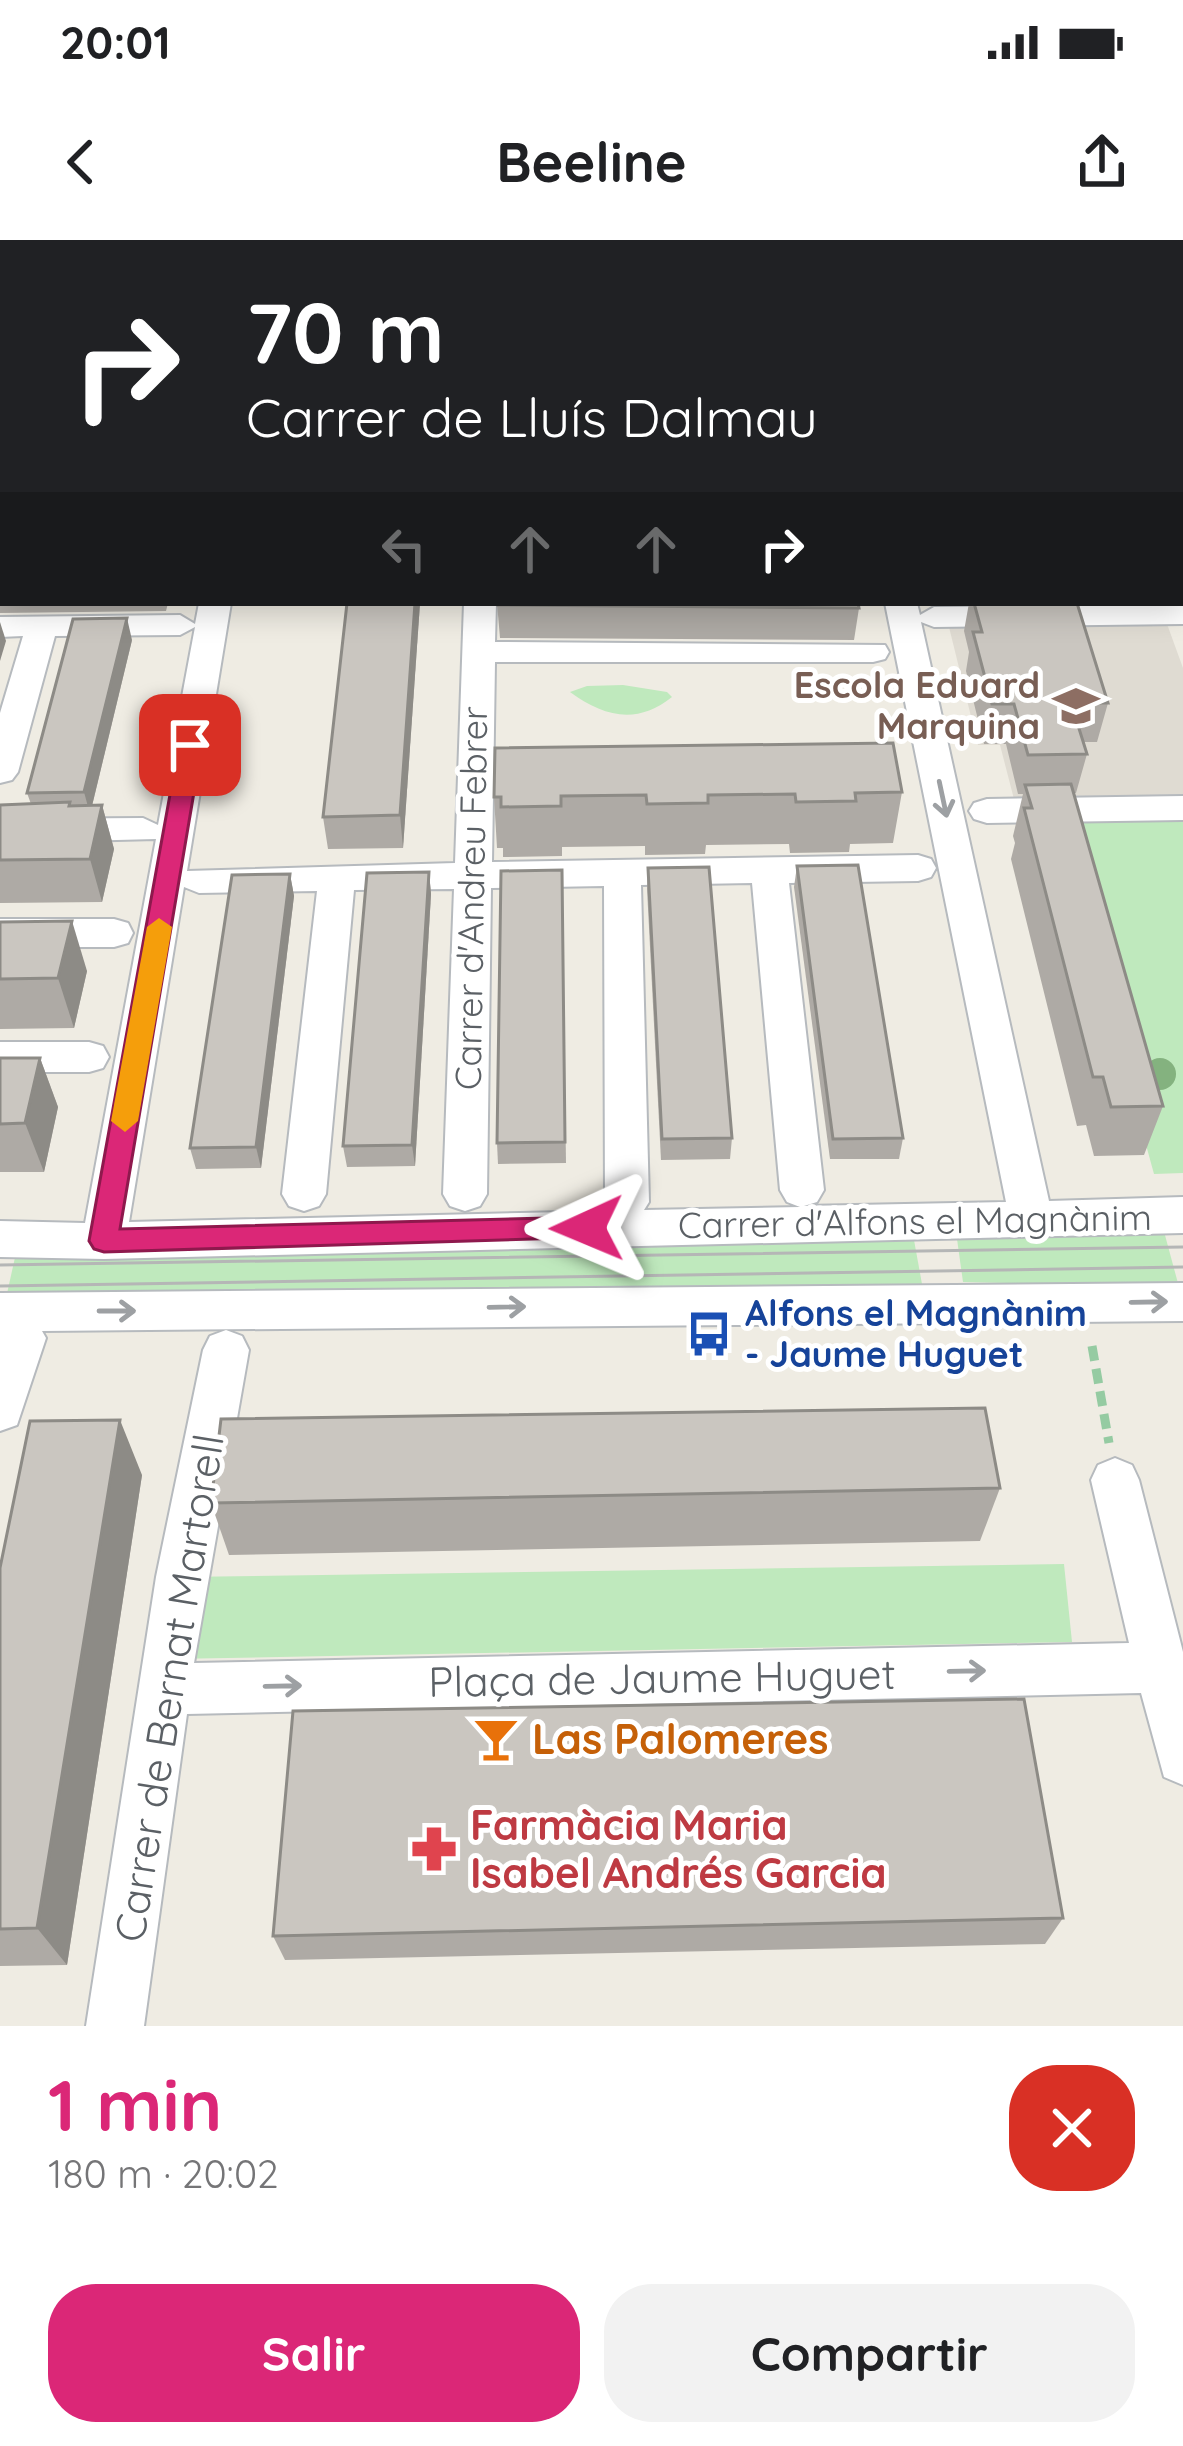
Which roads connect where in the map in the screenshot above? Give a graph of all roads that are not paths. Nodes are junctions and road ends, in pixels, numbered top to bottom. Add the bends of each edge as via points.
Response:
1 (214, 606) edge
2 (480, 606) edge
3 (917, 610) edge
4 (1178, 616) edge
5 (180, 625) dead end
6 (42, 626) junction
7 (0, 627) edge
8 (477, 652) junction
9 (873, 652) dead end
10 (0, 772) edge
11 (472, 782) junction
12 (519, 782) edge
13 (1183, 808) edge
14 (987, 811) dead end
15 (142, 830) dead end
16 (0, 831) edge
17 (918, 868) dead end
18 (769, 871) junction
19 (622, 873) junction
20 (473, 875) junction
21 (337, 876) junction
22 (199, 880) dead end
23 (0, 933) edge
24 (115, 933) dead end
25 (0, 1057) edge
26 (89, 1057) dead end
27 (802, 1190) dead end
28 (304, 1193) dead end
29 (465, 1194) dead end
30 (627, 1202) dead end
31 (1183, 1215) edge
32 (1031, 1218) junction
33 (0, 1239) edge
34 (104, 1241) junction
35 (1183, 1302) edge
36 (12, 1325) edge
37 (226, 1350) dead end
38 (0, 1410) edge
39 (1115, 1480) road end
40 (1159, 1667) junction
41 (166, 1689) junction
42 (1183, 1758) edge
43 (115, 2026) edge

1 - 34 street
2 - 8 street, Carrer d'Andreu Febrer
3 - 4 street
3 -> 32 street
5 - 6 street
6 - 7 street
6 - 10 street
8 - 9 street
8 - 11 street, Carrer d'Andreu Febrer
11 - 12 street
11 - 20 street, Carrer d'Andreu Febrer
13 - 14 street
15 - 16 street
17 - 18 street
18 - 19 street
18 - 27 street
19 - 20 street
19 - 30 street
20 - 21 street
20 - 29 street, Carrer d'Andreu Febrer
21 - 22 street
21 - 28 street
23 - 24 street
25 - 26 street
31 - 32 street, Carrer d'Alfons el Magnànim
32 - 34 street, Carrer d'Alfons el Magnànim
33 - 34 street, Carrer d'Alfons el Magnànim
36 -> 35 street
36 - 38 street
37 - 41 street, Carrer de Bernat Martorell
39 - 40 street
41 -> 40 street, Plaça de Jaume Huguet
40 - 42 street
41 - 43 street, Carrer de Bernat Martorell

